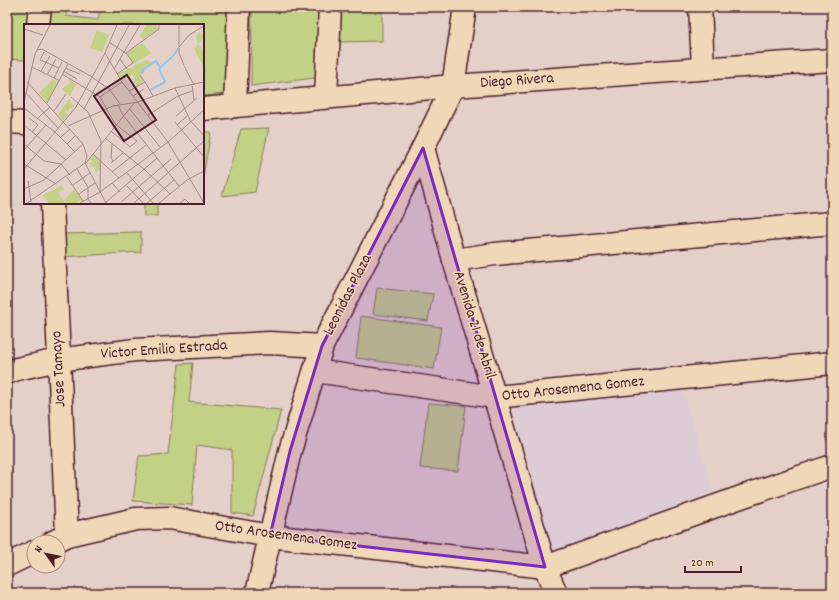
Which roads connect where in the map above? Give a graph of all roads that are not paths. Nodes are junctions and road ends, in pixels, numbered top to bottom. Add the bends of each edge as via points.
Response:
1 (40, 7) edge
2 (239, 7) edge
3 (330, 7) edge
4 (465, 7) edge
5 (700, 7) edge
6 (38, 24) edge
7 (832, 60) edge
8 (703, 68) junction
9 (453, 86) junction
10 (326, 97) junction
11 (235, 106) junction
12 (204, 109) edge
13 (7, 122) edge
14 (24, 122) edge
15 (423, 148) junction
16 (52, 204) edge
17 (832, 223) edge
18 (454, 260) junction
19 (322, 346) junction
20 (58, 360) junction
21 (832, 363) edge
22 (315, 371) junction
23 (7, 373) edge
24 (495, 397) junction
25 (832, 466) edge
26 (60, 534) edge
27 (66, 536) edge
28 (270, 536) junction
29 (26, 556) edge
30 (7, 565) edge
31 (546, 567) junction
32 (257, 593) edge
33 (556, 593) edge

1 - 6 street
2 - 11 street
3 - 10 street
4 - 9 street, Leonidas Plaza
5 - 8 street
7 - 8 street, Diego Rivera
8 - 9 street, Diego Rivera
9 - 10 street, Diego Rivera
9 - 15 street, Leonidas Plaza
10 - 11 street, Diego Rivera
11 - 12 street, Diego Rivera
13 - 14 street
15 - 18 street, Avenida 21 de Abril
15 - 19 street, Leonidas Plaza
16 - 20 street, Jose Tamayo
17 - 18 street
18 - 24 street, Avenida 21 de Abril
19 - 20 street, Victor Emilio Estrada via 270,343 134,350
19 - 22 street, Leonidas Plaza
20 - 23 street, Victor Emilio Estrada
20 - 26 street, Jose Tamayo
21 - 24 street, Otto Arosemena Gomez
22 - 24 street, Otto Arosemena Gomez
22 - 28 street, Leonidas Plaza via 290,451
24 - 31 street, Avenida 21 de Abril
25 - 31 street
27 - 28 street, Otto Arosemena Gomez via 136,519 169,518
28 - 31 street, Otto Arosemena Gomez
28 - 32 street, Leonidas Plaza
29 - 30 street
31 - 33 street, Avenida 21 de Abril

